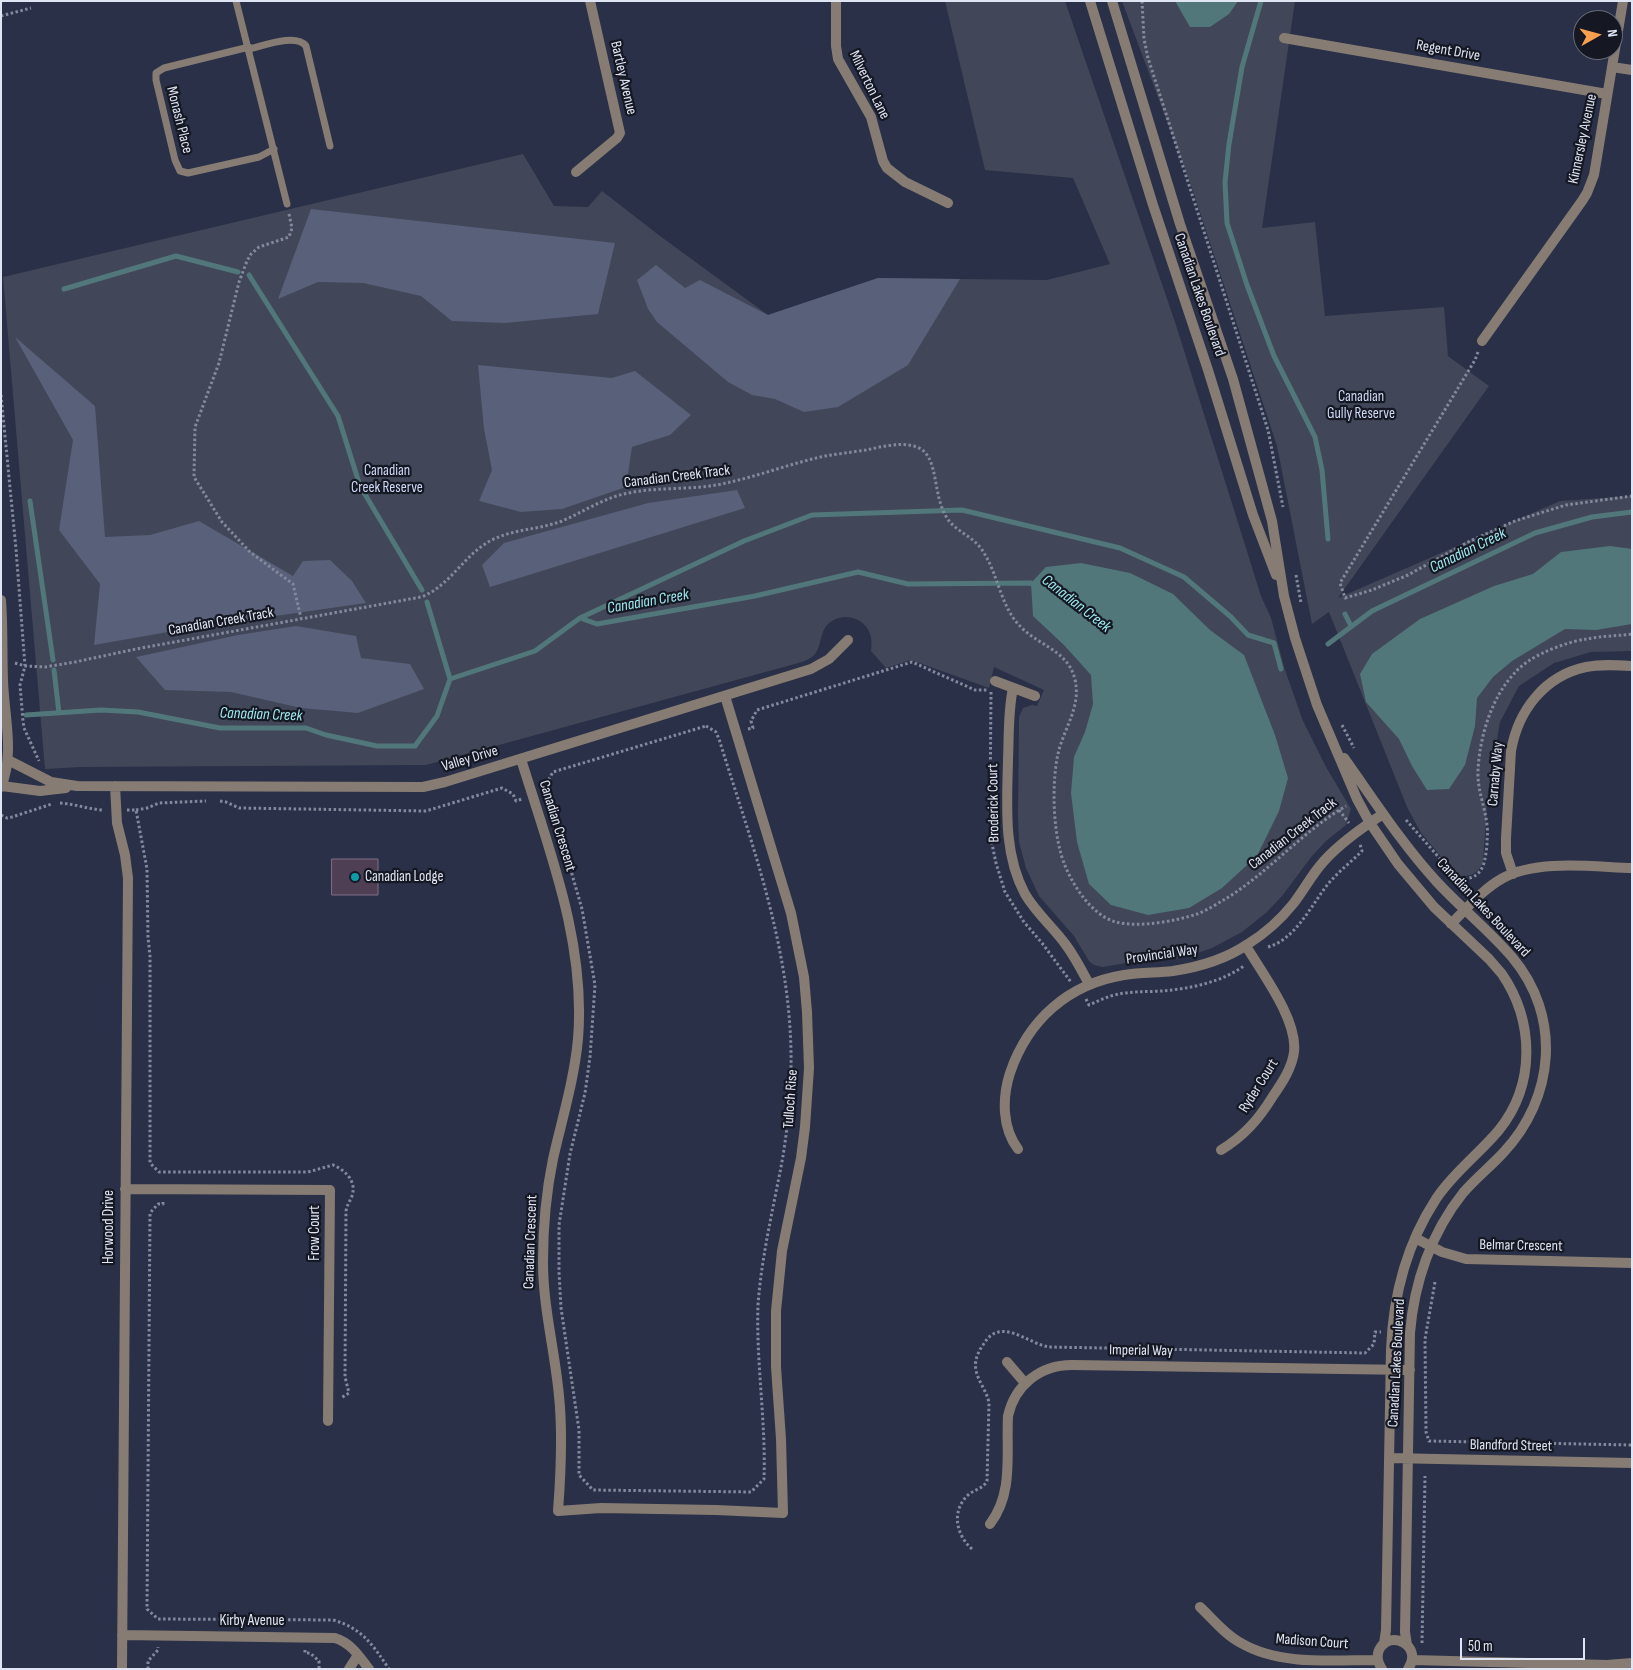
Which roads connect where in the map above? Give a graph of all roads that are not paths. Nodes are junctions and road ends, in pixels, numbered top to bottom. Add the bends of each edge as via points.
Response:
1 (236, 1) edge
2 (590, 1) edge
3 (836, 1) edge
4 (1090, 1) edge
5 (1112, 1) edge
6 (1623, 1) edge
7 (1284, 38) dead end
8 (249, 48) junction
9 (1612, 66) junction
10 (1632, 70) edge
11 (1607, 94) junction
12 (330, 146) dead end
13 (274, 149) junction
14 (576, 172) dead end
15 (948, 203) dead end
16 (287, 204) road end
17 (1482, 341) road end
18 (1284, 596) junction
19 (1, 600) edge
20 (848, 640) dead end
21 (1632, 666) edge
22 (993, 686) road end
23 (1013, 688) junction
24 (725, 696) junction
25 (1035, 696) dead end
26 (1335, 745) junction
27 (521, 759) junction
28 (8, 760) junction
29 (1, 786) edge
30 (77, 786) junction
31 (115, 786) junction
32 (1383, 814) junction
33 (1370, 823) junction
34 (1632, 868) edge
35 (1513, 874) junction
36 (1465, 910) junction
37 (1451, 924) junction
38 (1246, 946) junction
39 (1089, 984) junction
40 (1018, 1149) dead end
41 (1221, 1150) dead end
42 (125, 1189) junction
43 (1414, 1238) junction
44 (1431, 1247) junction
45 (1632, 1263) edge
46 (1007, 1362) dead end
47 (1390, 1370) junction
48 (1410, 1370) junction
49 (1025, 1383) junction
50 (328, 1421) dead end
51 (1389, 1458) junction
52 (1408, 1459) junction
53 (1632, 1463) edge
54 (783, 1513) joint
55 (990, 1524) dead end
56 (1200, 1607) dead end
57 (122, 1636) junction
58 (1384, 1644) junction
59 (1407, 1645) junction
60 (358, 1655) junction
61 (1380, 1664) edge
62 (1632, 1664) edge
63 (1410, 1665) edge
64 (122, 1669) edge
65 (349, 1669) edge
66 (369, 1669) edge

1 - 8 lane
2 - 14 street, Bartley Avenue via 620,133
3 - 15 street, Milverton Lane via 838,59 869,111 883,161 905,182
4 - 18 street, Canadian Lakes Boulevard via 1253,515
5 - 18 street, Canadian Lakes Boulevard via 1180,224 1233,379 1272,521
6 - 9 street, Kinnersley Avenue
7 - 11 street, Regent Drive
8 - 12 lane, Monash Place via 292,39 303,42
8 - 13 lane
8 - 13 lane, Monash Place via 158,71 155,77 166,125 178,167 186,173 259,157
9 - 10 street
9 - 11 street, Kinnersley Avenue
11 - 17 street, Kinnersley Avenue via 1594,175 1587,193
13 - 16 lane
18 - 26 street, Canadian Lakes Boulevard via 1303,668
19 - 28 street via 2,681
20 - 24 street, Valley Drive via 816,667
21 - 35 street, Carnaby Way via 1597,665 1568,673 1540,691 1521,717 1511,751 1506,838 1506,853
22 - 23 street
23 - 25 street
23 - 39 street, Broderick Court via 1007,821 1013,864 1030,902 1066,945
24 - 27 street, Valley Drive
24 - 54 street, Tulloch Rise via 790,913 804,977 808,1030 809,1068 803,1143 782,1251 776,1311
26 - 32 street, Canadian Lakes Boulevard
26 - 33 street, Canadian Lakes Boulevard
27 - 31 street, Valley Drive via 414,788
27 - 54 street, Canadian Crescent via 569,922 578,994 579,1027 574,1074 553,1160 544,1222 545,1300 561,1419 558,1511 620,1508
28 - 29 street
28 - 30 street, Valley Drive via 55,783
29 - 30 street, Valley Drive via 43,791
30 - 31 street, Valley Drive
31 - 42 street, Horwood Drive via 117,823 127,872
32 - 33 street, Provincial Way
32 - 36 street, Canadian Lakes Boulevard via 1425,868
33 - 37 street, Canadian Lakes Boulevard via 1414,885
33 - 38 street, Provincial Way via 1329,855 1287,911
34 - 35 street via 1556,867
35 - 36 street via 1489,888
36 - 37 street
36 - 44 street, Canadian Lakes Boulevard via 1504,947 1529,982 1541,1013 1545,1065 1539,1092 1524,1126 1455,1204
37 - 43 street, Canadian Lakes Boulevard via 1489,959 1512,991 1524,1025 1526,1065 1520,1093 1505,1122 1442,1191
38 - 39 street, Provincial Way via 1192,968 1126,974
38 - 41 street, Ryder Court via 1289,1021 1294,1052 1287,1074 1262,1113 1246,1132
39 - 40 street, Provincial Way via 1052,1008 1038,1022 1013,1066 1005,1108 1009,1134
42 - 50 street, Frow Court via 330,1190
42 - 57 street, Horwood Drive
43 - 44 street, Belmar Crescent
43 - 47 street, Canadian Lakes Boulevard via 1398,1287
44 - 45 street, Belmar Crescent via 1454,1257 1474,1260
44 - 48 street, Canadian Lakes Boulevard via 1415,1293
46 - 49 street
47 - 48 street, Imperial Way
47 - 49 street, Imperial Way via 1066,1365 1045,1370
47 - 51 street, Canadian Lakes Boulevard
48 - 52 street, Canadian Lakes Boulevard
49 - 55 street, Imperial Way via 1009,1409 1005,1495
51 - 52 street, Blandford Street
51 - 58 street, Canadian Lakes Boulevard
52 - 53 street, Blandford Street
52 - 59 street, Canadian Lakes Boulevard
56 - 61 street, Madison Court via 1235,1640 1266,1654
57 - 60 street, Kirby Avenue via 325,1637 343,1641
57 - 64 street, Horwood Drive
58 - 59 street via 1396,1640
58 - 61 street, Canadian Lakes Boulevard via 1379,1651
59 - 63 street, Canadian Lakes Boulevard via 1411,1650
60 - 65 street
60 - 66 street, Kirby Avenue
62 - 63 street

